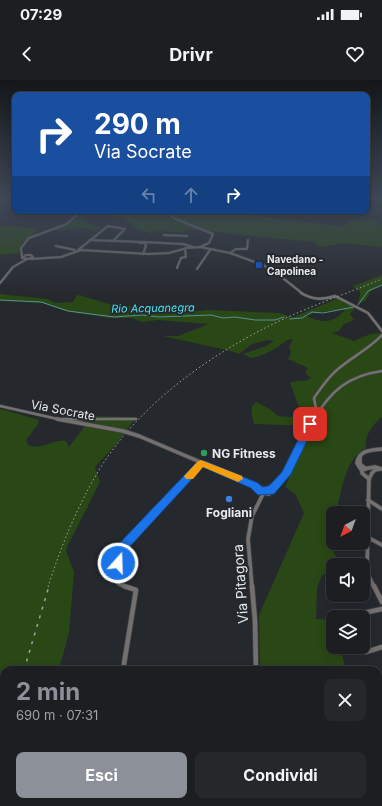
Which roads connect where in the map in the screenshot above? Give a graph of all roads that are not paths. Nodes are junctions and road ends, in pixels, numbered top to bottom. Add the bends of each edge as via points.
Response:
1 (44, 232) edge
2 (100, 232) edge
3 (122, 232) edge
4 (208, 232) edge
5 (188, 233) dead end
6 (164, 235) dead end
7 (90, 240) junction
8 (248, 240) dead end
9 (113, 241) junction
10 (142, 243) junction
11 (56, 246) dead end
12 (200, 247) junction
13 (194, 248) junction
14 (185, 249) junction
15 (77, 250) junction
16 (210, 250) junction
17 (21, 253) junction
18 (230, 253) junction
19 (143, 254) junction
20 (28, 255) junction
21 (22, 258) junction
22 (32, 258) junction
23 (27, 259) junction
24 (21, 262) junction
25 (177, 268) dead end
26 (197, 269) dead end
27 (0, 283) edge
28 (382, 330) edge
29 (382, 335) edge
30 (382, 371) edge
31 (322, 405) junction
32 (0, 406) edge
33 (316, 409) junction
34 (51, 418) junction
35 (136, 419) dead end
36 (307, 419) junction
37 (305, 423) junction
38 (311, 423) junction
39 (302, 440) junction
40 (382, 449) edge
41 (360, 456) junction
42 (201, 463) junction
43 (367, 469) junction
44 (382, 469) edge
45 (362, 471) junction
46 (372, 474) junction
47 (366, 475) junction
48 (369, 479) junction
49 (280, 481) junction
50 (264, 492) junction
51 (368, 500) junction
52 (368, 506) edge
53 (382, 509) edge
54 (370, 538) edge
55 (382, 545) edge
56 (118, 552) junction
57 (111, 556) junction
58 (117, 559) junction
59 (115, 568) junction
60 (106, 571) junction
61 (111, 574) junction
62 (370, 581) edge
63 (382, 602) edge
64 (382, 609) edge
65 (370, 612) edge
66 (382, 647) edge
67 (370, 651) edge
68 (123, 666) edge
69 (256, 666) edge

1 - 17 street via 31,236 21,246
2 - 7 street
3 - 9 street
4 - 12 street via 213,234 209,243
5 - 6 street via 187,236
7 - 9 street
7 - 15 street
8 - 18 street via 247,249 236,249
9 - 10 street
10 - 13 street via 183,244
10 - 19 street via 146,247
11 - 15 street
12 - 13 street
12 - 16 street
13 - 14 street
14 - 19 street via 169,253
14 - 25 street via 186,257 181,258
15 - 19 street
15 - 22 street via 61,257
16 - 18 street
16 - 26 street
17 - 20 street
17 - 21 street
18 - 28 street via 263,265 303,294 323,300 333,296 354,305 368,313
20 - 21 street
20 - 22 street
21 - 23 street
21 - 24 street
22 - 23 street
23 - 24 street
24 - 27 street via 13,267
29 - 33 street via 324,383 314,398
30 - 31 street via 367,373 347,381
31 - 33 street, Via Pitagora
31 - 38 street, Via Pitagora
32 - 34 street, Via Socrate
33 - 36 street, Via Pitagora
34 - 35 street
34 - 42 street, Via Socrate, bridge via 123,431
36 - 37 street, Via Pitagora
36 - 38 street
37 - 38 street
37 - 39 street, Via Pitagora
38 - 39 street, Via Pitagora
39 - 49 street, Via Pitagora
40 - 41 street via 364,450
41 - 43 street via 360,464
41 - 45 street via 356,463
42 - 50 street via 254,485
42 - 56 street
43 - 44 street
43 - 45 street
43 - 46 street
44 - 46 street via 375,470
45 - 47 street
46 - 47 street
46 - 48 street
47 - 48 street
48 - 51 street
49 - 50 street, Via Pitagora
49 - 50 street, Via Pitagora via 269,494
50 - 69 street, Via Pitagora via 252,516 248,539
51 - 52 street
51 - 53 street
54 - 55 street
56 - 57 street
56 - 58 street
57 - 58 street
57 - 60 street via 104,558 100,563 100,567
58 - 59 street
59 - 60 street
59 - 61 street
60 - 61 street
61 - 68 street via 119,584 136,590
62 - 63 street
64 - 65 street
66 - 67 street

